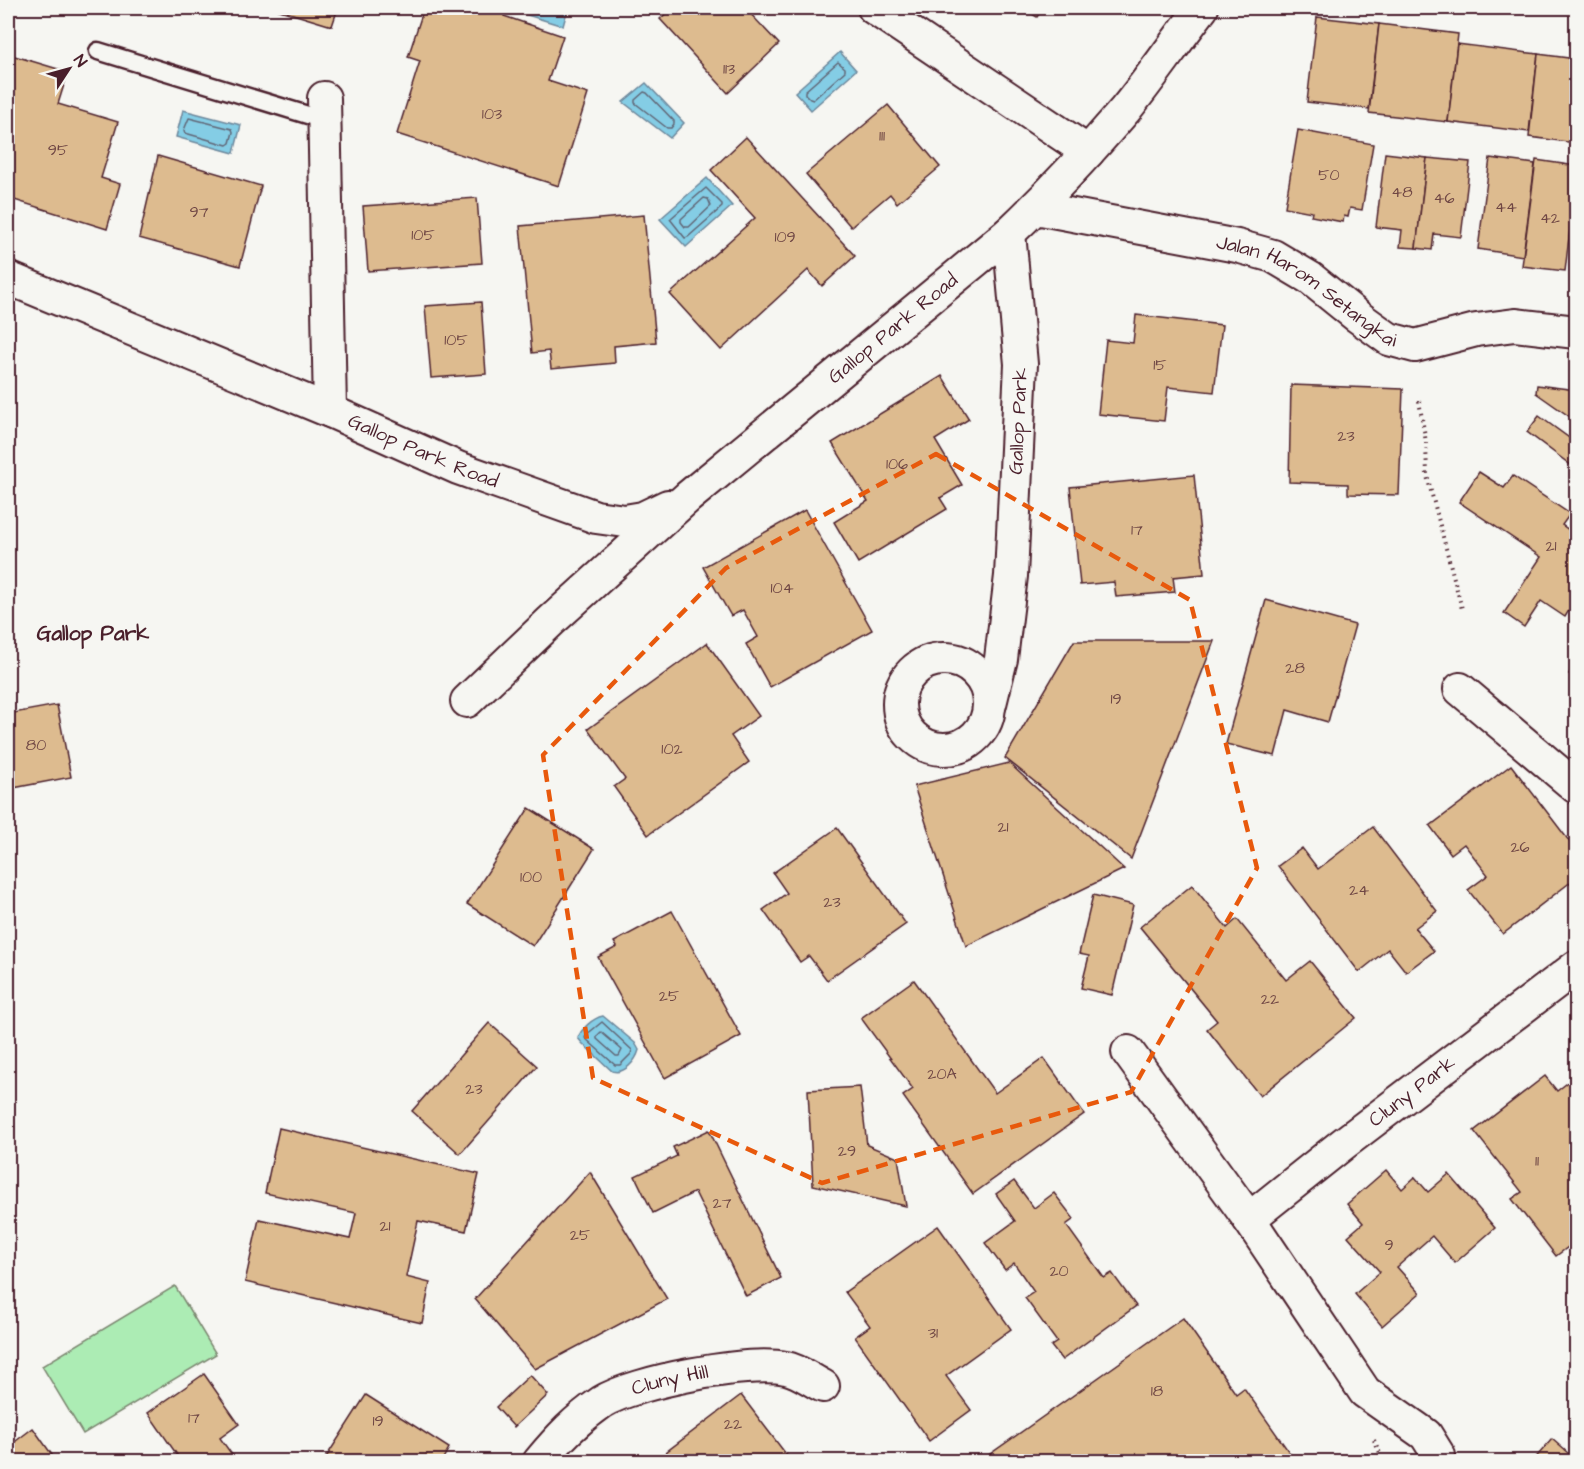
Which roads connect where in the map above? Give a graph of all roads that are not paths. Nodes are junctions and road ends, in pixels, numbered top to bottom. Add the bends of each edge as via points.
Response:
1 (874, 8) edge
2 (1202, 8) edge
3 (98, 51) dead end
4 (324, 109) joint
5 (1088, 152) junction
6 (1036, 208) junction
7 (1009, 233) junction
8 (8, 278) edge
9 (1576, 332) edge
10 (330, 411) junction
11 (688, 496) junction
12 (1007, 610) junction
13 (943, 657) junction
14 (1460, 688) dead end
15 (467, 701) dead end
16 (990, 704) junction
17 (1576, 787) edge
18 (1576, 967) edge
19 (1128, 1052) dead end
20 (1249, 1219) junction
21 (823, 1386) dead end
22 (539, 1461) edge
23 (1439, 1461) edge

1 - 5 street
2 - 5 street, Gallop Park Road
3 - 4 lane
4 - 10 street, Gallop Park Road
5 - 6 street, Gallop Park Road
6 - 7 street, Gallop Park Road
6 - 9 street, Jalan Harom Setangkai via 1273,256 1310,278 1389,339 1415,346 1476,330 1515,325
7 - 11 street, Gallop Park Road
7 - 12 street, Gallop Park via 1022,364
8 - 10 street, Gallop Park Road
10 - 11 street, Gallop Park Road via 458,468 596,517 625,521 643,518
11 - 15 street, Gallop Park Road
12 - 13 street, Gallop Park via 991,639 976,648
12 - 16 street, Gallop Park
13 - 16 street via 976,671 986,686
13 - 16 street, Gallop Park via 914,669 901,687 898,709 903,726 916,741 933,749 966,745 979,734
14 - 17 street
18 - 20 street, Cluny Park
19 - 20 street
20 - 23 street via 1365,1392 1426,1435
21 - 22 street, Cluny Hill via 786,1368 733,1367 633,1388 604,1401 570,1426

